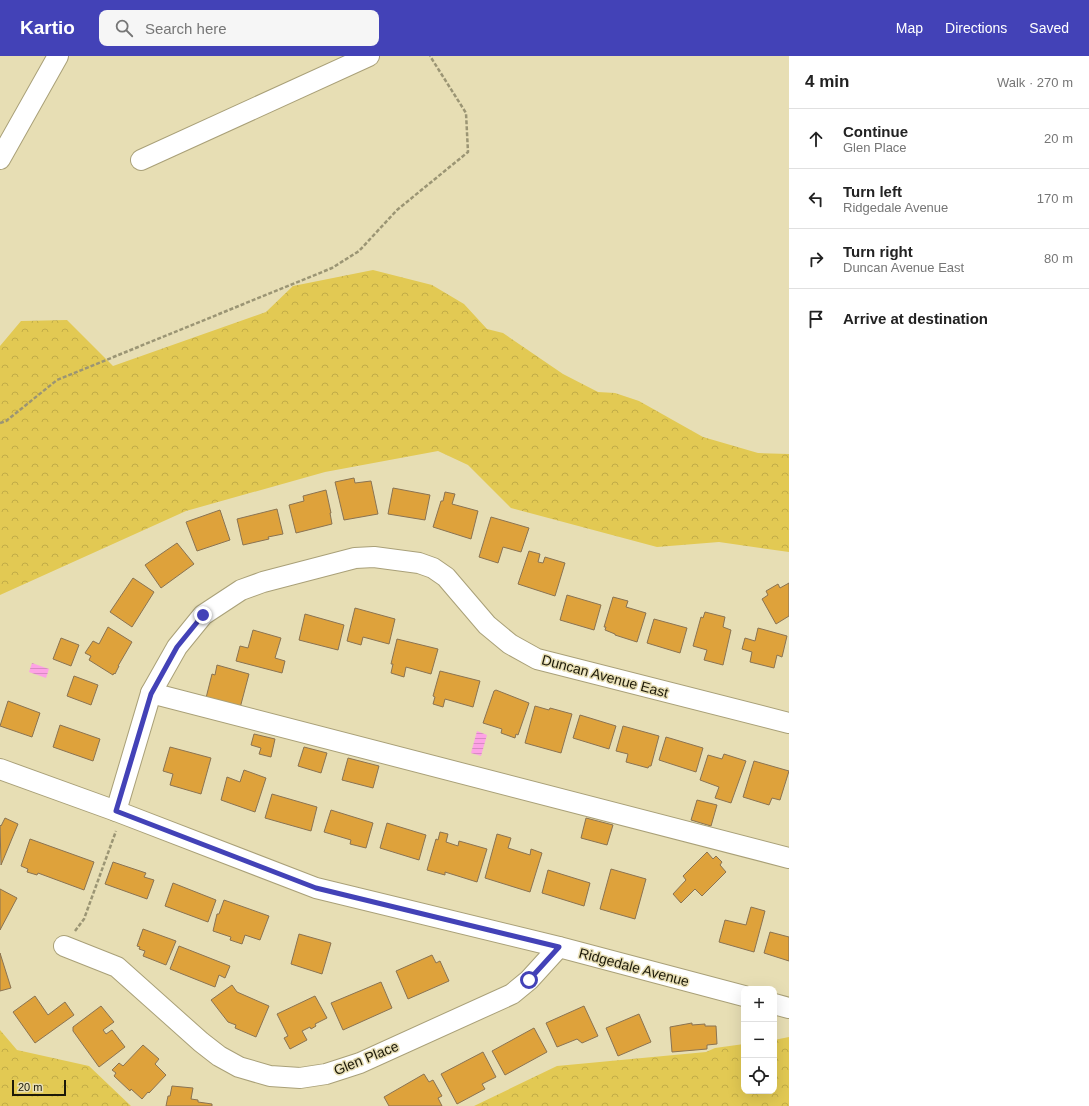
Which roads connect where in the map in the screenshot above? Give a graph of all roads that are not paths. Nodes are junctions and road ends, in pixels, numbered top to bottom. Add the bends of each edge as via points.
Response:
1 (58, 56) edge
2 (369, 56) edge
3 (0, 159) edge
4 (141, 160) dead end
5 (151, 694) junction
6 (789, 723) edge
7 (0, 769) edge
8 (116, 811) junction
9 (789, 858) edge
10 (64, 946) road end
11 (559, 947) junction
12 (741, 995) edge
13 (777, 1005) edge
14 (789, 1008) edge

1 - 3 street
2 - 4 street
5 - 6 street, Duncan Avenue East via 177,647 203,615 241,590 348,560 374,556 419,563 433,568 446,577 487,625 510,644 537,659
5 - 8 street, Duncan Avenue East
5 - 9 street
7 - 8 street, Ridgedale Avenue
8 - 11 street, Ridgedale Avenue via 316,888
10 - 11 street, Glen Place via 117,967 219,1056 239,1067 270,1076 300,1078 326,1074 360,1063 512,994 529,980
11 - 12 street, Ridgedale Avenue
13 - 14 street

